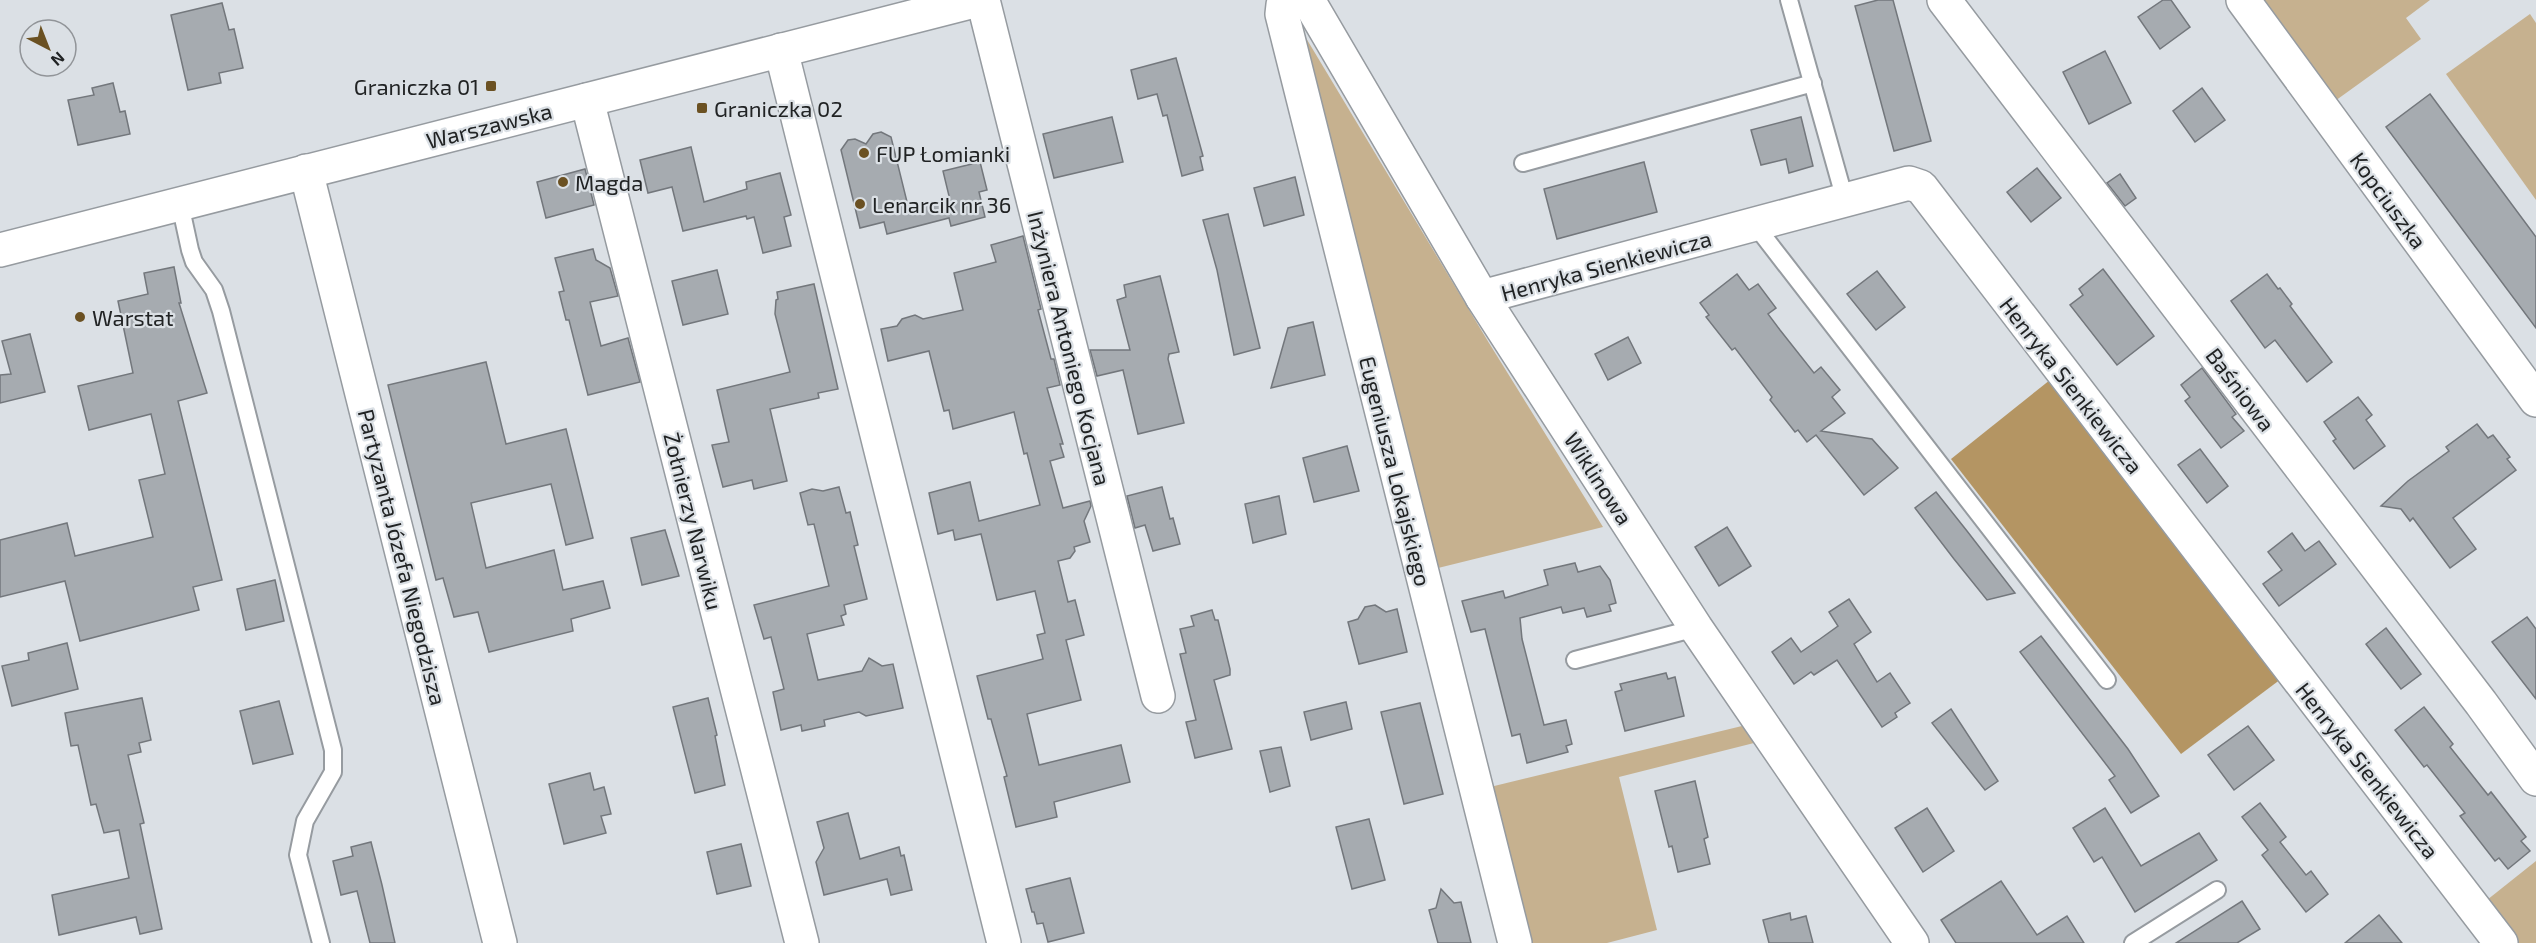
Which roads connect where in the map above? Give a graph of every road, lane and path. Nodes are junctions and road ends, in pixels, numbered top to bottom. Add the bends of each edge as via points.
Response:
1 (978, 0) edge
2 (982, 0) edge
3 (1288, 0) edge
4 (1308, 0) edge
5 (1789, 0) edge
6 (1944, 0) edge
7 (2242, 0) edge
8 (781, 50) junction
9 (1813, 83) junction
10 (586, 100) junction
11 (1523, 163) dead end
12 (306, 171) junction
13 (1845, 200) junction
14 (180, 204) junction
15 (1755, 225) junction
16 (0, 250) edge
17 (1482, 297) junction
18 (2536, 400) edge
19 (1696, 628) junction
20 (1575, 660) dead end
21 (2107, 680) dead end
22 (1158, 696) dead end
23 (2536, 778) edge
24 (2217, 890) dead end
25 (321, 943) edge
26 (500, 943) edge
27 (802, 943) edge
28 (1004, 943) edge
29 (1515, 943) edge
30 (1912, 943) edge
31 (2133, 943) edge
32 (2501, 943) edge

1 - 8 street, Warszawska
2 - 22 street, Inżyniera Antoniego Kocjana
3 - 29 street, Eugeniusza Lokajskiego via 1283,4 1282,14
4 - 17 street, Wiklinowa
5 - 9 lane
6 - 23 street, Baśniowa
7 - 18 street, Kopciuszka
8 - 10 street, Warszawska
8 - 28 street
9 - 11 lane
9 - 13 lane
10 - 12 street, Warszawska
10 - 27 street, Żołnierzy Narwiku
12 - 14 street, Warszawska
12 - 26 street, Partyzanta Józefa Niegodzisza
13 - 15 street, Henryka Sienkiewicza
13 - 32 street, Henryka Sienkiewicza via 1909,183 1921,187
14 - 16 street, Warszawska
14 - 25 lane via 194,262 214,290 221,311 333,750 333,772 305,821 298,855
15 - 17 street, Henryka Sienkiewicza
15 - 21 lane
17 - 19 street, Wiklinowa
19 - 20 lane
19 - 30 street, Wiklinowa
24 - 31 lane

